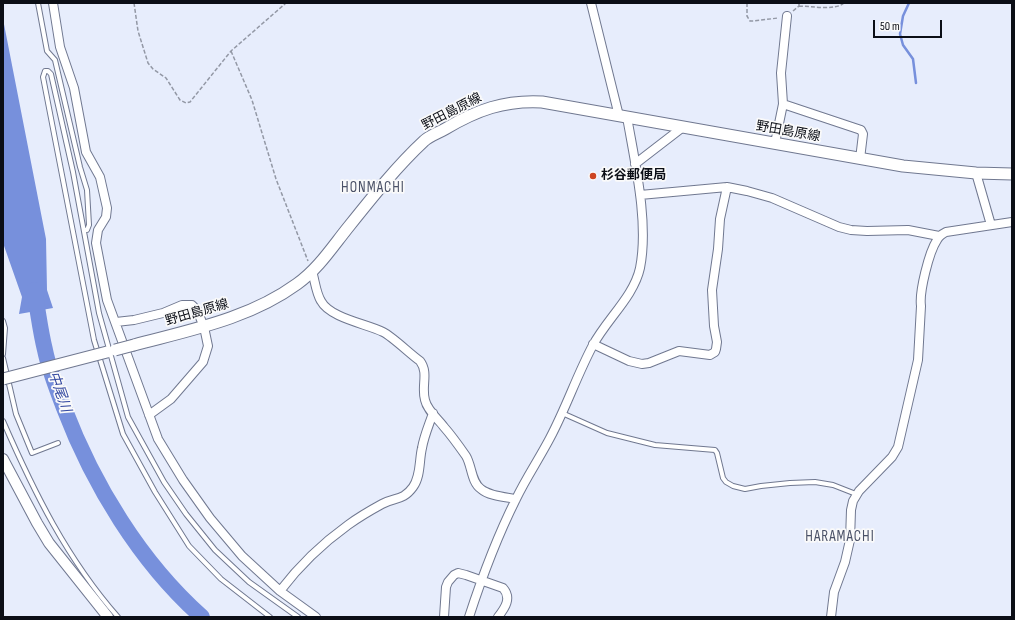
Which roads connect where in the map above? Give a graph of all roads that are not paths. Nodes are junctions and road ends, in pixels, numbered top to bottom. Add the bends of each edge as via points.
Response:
1 (38, 3) edge
2 (53, 3) edge
3 (591, 3) edge
4 (787, 16) road end
5 (783, 104) junction
6 (623, 117) junction
7 (683, 127) junction
8 (775, 144) junction
9 (860, 159) junction
10 (635, 164) junction
11 (976, 173) junction
12 (1012, 174) edge
13 (727, 187) junction
14 (640, 195) junction
15 (1012, 222) edge
16 (991, 225) junction
17 (85, 230) junction
18 (939, 236) junction
19 (312, 271) junction
20 (3, 320) edge
21 (116, 322) junction
22 (204, 327) junction
23 (593, 344) junction
24 (111, 351) junction
25 (3, 354) edge
26 (3, 358) edge
27 (3, 379) edge
28 (433, 413) junction
29 (562, 413) junction
30 (149, 415) junction
31 (3, 421) edge
32 (58, 443) dead end
33 (3, 459) edge
34 (856, 494) junction
35 (516, 498) junction
36 (481, 580) junction
37 (280, 591) junction
38 (108, 617) edge
39 (118, 617) edge
40 (270, 617) edge
41 (298, 617) edge
42 (316, 617) edge
43 (444, 617) edge
44 (469, 617) edge
45 (498, 617) edge
46 (831, 617) edge

1 - 17 lane via 48,51 55,60 87,190 89,225
2 - 21 street via 60,47 74,88 86,152 100,177 107,208 96,243 107,300
3 - 6 street
4 - 5 street via 781,73
5 - 8 street
5 - 9 street via 861,130 863,134
6 - 7 main road, 野田島原線
6 - 10 street
6 - 19 main road, 野田島原線 via 542,102 519,102 489,107 453,124 425,140 363,208
7 - 8 main road, 野田島原線
7 - 10 street
8 - 9 main road, 野田島原線
9 - 11 main road, 野田島原線
10 - 14 street
11 - 12 main road, 野田島原線
11 - 16 street
13 - 14 street
13 - 18 street via 772,198 851,230 908,230
13 - 23 street via 720,219 712,290 717,342 715,352 710,354 679,351 642,364
14 - 23 street via 643,242 636,280
15 - 16 street
16 - 18 street via 946,232
17 - 24 lane via 99,313
17 - 40 lane via 51,74 45,71 43,77 94,340 123,434 189,546 221,579
18 - 34 street via 933,247 920,298 918,360 898,447 892,457
19 - 22 main road, 野田島原線 via 298,284 265,304 226,321
19 - 28 street via 324,305 360,325 384,333 420,361 424,371 425,400
20 - 25 lane
21 - 22 street via 163,313 182,305 192,305
21 - 30 street
22 - 24 main road, 野田島原線, bridge
22 - 30 street via 208,346 203,362 171,399
23 - 29 street
24 - 27 main road, 野田島原線, bridge
24 - 41 lane via 128,416 164,482 186,514 215,550 248,582
26 - 32 lane via 16,414 32,453
28 - 35 street via 467,458 479,488 493,494
28 - 37 street via 421,450 413,488 400,499 383,503 348,525 330,539
29 - 34 lane via 607,433 655,445 715,450 722,478 745,489 783,483 816,482 833,485
29 - 35 street
30 - 37 street via 158,439 210,518 242,556
31 - 39 lane via 34,490 55,528 90,582
33 - 38 street via 49,543
34 - 46 street via 851,510 850,540 834,592
35 - 36 street
36 - 43 street via 462,573 450,578 446,588
36 - 44 street
36 - 45 street via 498,585 507,592 506,604
37 - 42 street

